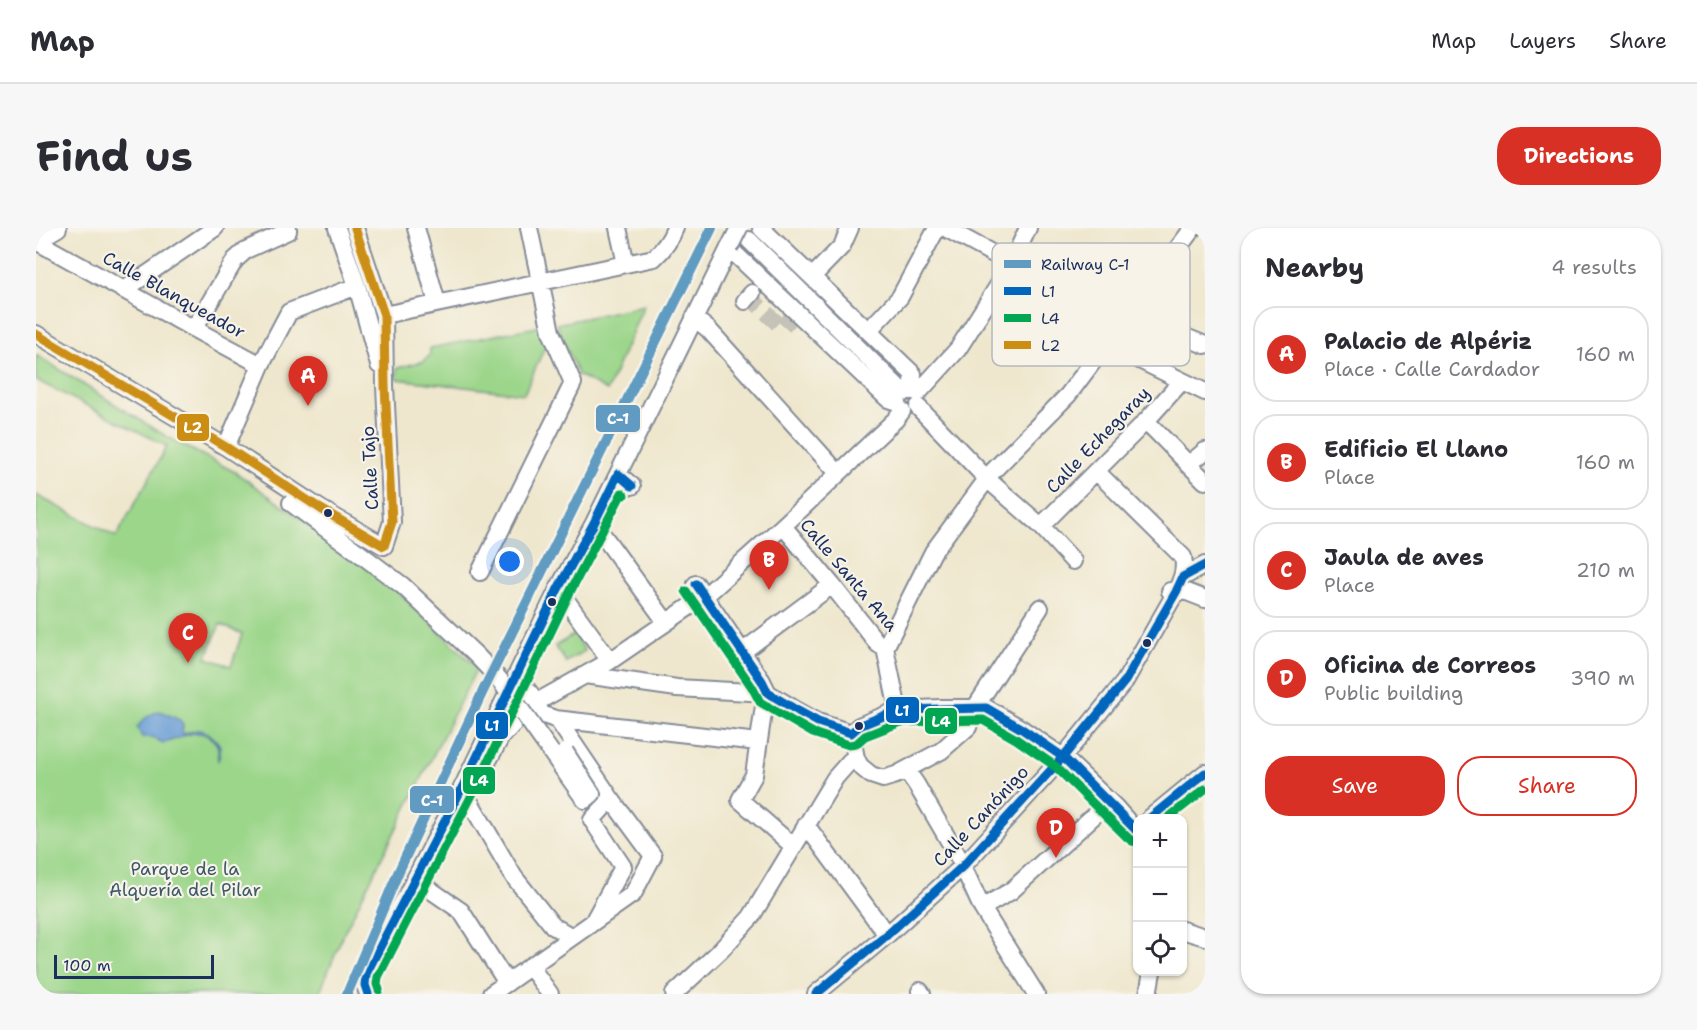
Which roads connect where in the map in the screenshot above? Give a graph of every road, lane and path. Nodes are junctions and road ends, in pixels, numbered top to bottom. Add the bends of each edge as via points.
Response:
1 (58, 228) edge
2 (215, 228) edge
3 (288, 228) edge
4 (337, 228) edge
5 (355, 228) edge
6 (416, 228) edge
7 (529, 228) edge
8 (618, 228) edge
9 (675, 228) edge
10 (850, 228) edge
11 (937, 228) edge
12 (945, 228) edge
13 (1028, 228) edge
14 (1193, 228) edge
15 (750, 232) edge
16 (36, 241) edge
17 (1021, 243) edge
18 (1182, 243) edge
19 (729, 248) junction
20 (992, 255) edge
21 (626, 264) junction
22 (812, 277) junction
23 (541, 281) junction
24 (357, 286) junction
25 (124, 290) junction
26 (992, 296) edge
27 (437, 303) junction
28 (384, 315) junction
29 (694, 318) junction
30 (194, 329) junction
31 (868, 331) junction
32 (36, 334) edge
33 (1190, 339) edge
34 (1205, 345) edge
35 (261, 365) junction
36 (1090, 366) edge
37 (1152, 366) edge
38 (1182, 381) junction
39 (385, 386) junction
40 (1205, 392) edge
41 (908, 399) junction
42 (1146, 421) junction
43 (226, 447) junction
44 (1205, 451) edge
45 (1188, 465) junction
46 (1096, 471) junction
47 (618, 474) junction
48 (838, 474) junction
49 (271, 476) junction
50 (987, 479) junction
51 (1205, 481) edge
52 (632, 486) dead end
53 (594, 523) junction
54 (783, 526) junction
55 (1041, 526) junction
56 (1073, 561) dead end
57 (1205, 565) edge
58 (480, 572) dead end
59 (1179, 573) junction
60 (832, 585) junction
61 (558, 589) junction
62 (700, 590) junction
63 (1205, 599) edge
64 (1040, 608) dead end
65 (666, 622) junction
66 (885, 648) junction
67 (742, 651) junction
68 (610, 661) junction
69 (585, 675) junction
70 (517, 677) junction
71 (768, 693) junction
72 (537, 702) junction
73 (975, 708) junction
74 (898, 710) junction
75 (557, 719) junction
76 (851, 733) junction
77 (758, 742) junction
78 (565, 752) dead end
79 (1063, 757) junction
80 (850, 761) dead end
81 (906, 770) junction
82 (1205, 773) edge
83 (465, 791) junction
84 (611, 799) junction
85 (585, 800) junction
86 (1109, 802) junction
87 (1156, 814) edge
88 (595, 816) junction
89 (806, 825) junction
90 (1133, 827) edge
91 (793, 846) junction
92 (963, 866) junction
93 (416, 878) junction
94 (982, 908) junction
95 (593, 922) junction
96 (1187, 932) edge
97 (887, 935) junction
98 (572, 937) junction
99 (1205, 937) edge
100 (530, 966) junction
101 (366, 974) junction
102 (1151, 976) edge
103 (507, 982) junction
104 (693, 988) edge
105 (368, 994) edge
106 (376, 994) edge
107 (491, 994) edge
108 (550, 994) edge
109 (674, 994) edge
110 (816, 994) edge
111 (1036, 994) edge
112 (1148, 994) edge

1 - 16 street
2 - 25 street
3 - 30 street via 235,260
4 - 24 street, Calle Tajo
5 - 28 street, Calle Tajo
6 - 27 street
7 - 23 street
8 - 21 street
9 - 21 street via 664,249 654,258
10 - 22 street via 842,246
11 - 31 street via 900,297
12 - 20 street
13 - 17 street
14 - 18 street
15 - 19 street, bridge
15 - 22 street
15 - 41 street
16 - 25 street, Calle Blanqueador
19 - 29 street
19 - 41 street via 754,290 794,316 888,399
21 - 23 street
22 - 31 street
23 - 27 street
23 - 58 street via 551,332 573,383
24 - 35 street via 289,312
24 - 39 street, Calle Tajo
25 - 30 street, Calle Blanqueador
26 - 41 street via 958,349
27 - 28 street
28 - 39 street, Calle Tajo
29 - 47 street
29 - 48 street
30 - 35 street, Calle Blanqueador
31 - 41 street via 913,374
32 - 43 street
33 - 34 street
35 - 43 street
36 - 50 street via 1068,395
37 - 38 street
38 - 40 street
38 - 42 street, Calle Echegaray
39 - 49 street, Calle Tajo via 392,522 384,546
41 - 48 street via 895,420
41 - 50 street
42 - 45 street
42 - 46 street, Calle Echegaray
43 - 49 street
44 - 45 street
45 - 51 street
46 - 55 street, Calle Echegaray
46 - 59 street
47 - 52 street
47 - 53 street
48 - 54 street
49 - 85 street, bridge via 272,491 403,586 476,655 499,680
50 - 55 street
50 - 66 street via 933,552
53 - 61 street
53 - 65 street
54 - 60 street, Calle Santa Ana
54 - 62 street
55 - 56 street
57 - 59 street
59 - 63 street via 1187,592
59 - 79 street, Calle Canónigo via 1125,681
60 - 66 street, Calle Santa Ana
60 - 67 street
61 - 68 street
61 - 70 street
62 - 65 street
62 - 67 street
64 - 73 street
65 - 68 street
66 - 74 street
67 - 71 street
68 - 69 street
69 - 71 street via 677,688
69 - 72 street
70 - 72 street
70 - 83 street
71 - 76 street via 818,722
71 - 77 street
72 - 75 street via 541,714
72 - 83 street via 501,737
73 - 74 street
73 - 79 street via 986,708
73 - 81 street via 968,727 941,751
74 - 76 street
75 - 77 street
75 - 84 street
76 - 81 street via 856,758 871,775 883,779
77 - 91 street via 754,775 740,800
78 - 85 street, bridge via 592,794
79 - 86 street
79 - 92 street, Calle Canónigo
80 - 89 street
81 - 92 street
82 - 87 street
83 - 93 street
83 - 98 street via 514,878 553,926
84 - 88 street
84 - 95 street via 653,856 633,894
85 - 88 street
86 - 90 street
86 - 94 street via 1011,891
88 - 95 street via 592,820 623,867
89 - 91 street
89 - 97 street
91 - 104 street via 751,917
92 - 94 street
92 - 97 street, Calle Canónigo
93 - 101 street
93 - 103 street via 461,911
94 - 111 street
95 - 98 street
96 - 99 street
97 - 110 street, Calle Canónigo
98 - 100 street
100 - 103 street
100 - 108 street
101 - 105 street
101 - 106 street
102 - 112 street
103 - 107 street
104 - 109 street

